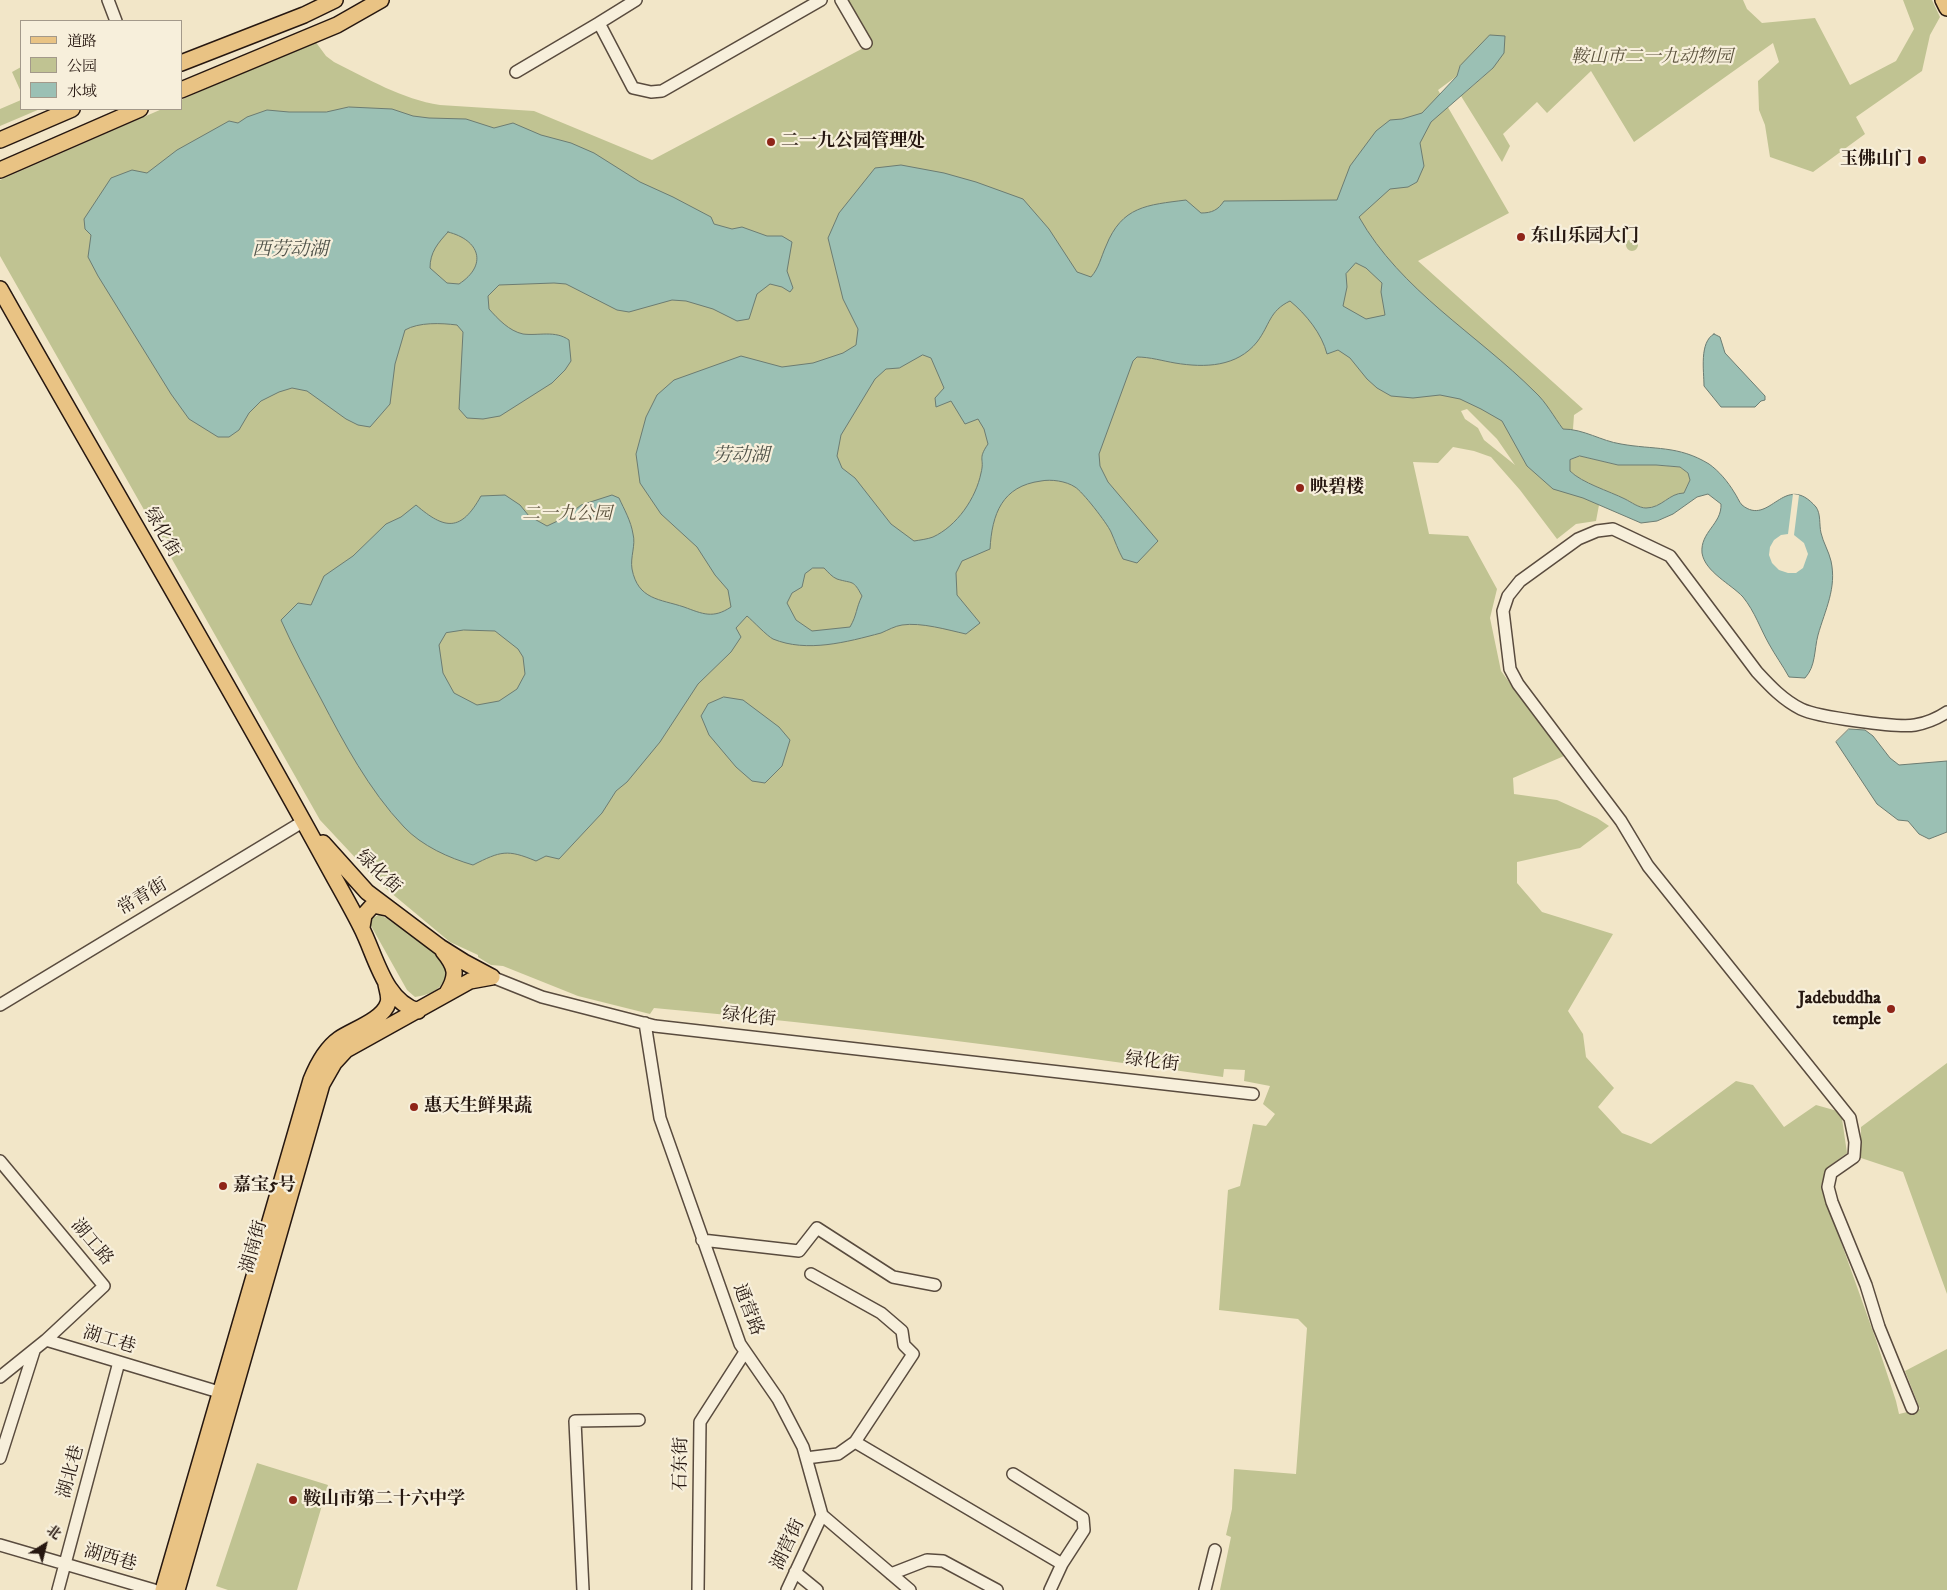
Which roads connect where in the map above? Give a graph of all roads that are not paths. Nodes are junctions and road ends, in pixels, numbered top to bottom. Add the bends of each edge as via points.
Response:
1 (108, 0) edge
2 (335, 0) edge
3 (381, 0) edge
4 (636, 0) edge
5 (821, 0) edge
6 (841, 0) edge
7 (1943, 0) edge
8 (1947, 8) edge
9 (116, 20) edge
10 (599, 23) junction
11 (866, 43) dead end
12 (182, 63) edge
13 (516, 72) dead end
14 (182, 90) edge
15 (70, 110) edge
16 (138, 110) edge
17 (0, 140) edge
18 (0, 170) edge
19 (0, 289) edge
20 (1947, 712) edge
21 (304, 822) junction
22 (387, 908) junction
23 (362, 927) junction
24 (440, 947) junction
25 (492, 977) junction
26 (386, 983) junction
27 (446, 994) junction
28 (0, 1005) edge
29 (418, 1011) junction
30 (645, 1023) junction
31 (1253, 1094) dead end
32 (0, 1161) edge
33 (702, 1240) junction
34 (811, 1274) dead end
35 (934, 1285) dead end
36 (46, 1340) junction
37 (34, 1351) junction
38 (745, 1352) junction
39 (119, 1362) junction
40 (0, 1377) edge
41 (219, 1392) junction
42 (1912, 1408) dead end
43 (639, 1420) dead end
44 (855, 1442) junction
45 (0, 1458) edge
46 (806, 1458) junction
47 (1013, 1474) dead end
48 (822, 1515) junction
49 (0, 1545) edge
50 (1215, 1550) dead end
51 (65, 1564) junction
52 (1062, 1564) junction
53 (795, 1572) junction
54 (891, 1574) junction
55 (58, 1590) edge
56 (154, 1590) edge
57 (163, 1590) edge
58 (176, 1590) edge
59 (583, 1590) edge
60 (698, 1590) edge
61 (787, 1590) edge
62 (817, 1590) edge
63 (910, 1590) edge
64 (997, 1590) edge
65 (1050, 1590) edge
66 (1204, 1590) edge

1 - 9 street
2 - 12 main road
3 - 14 main road via 336,25
4 - 10 street
5 - 10 street via 662,91 633,88
6 - 11 street
7 - 8 main road
10 - 13 street
15 - 17 main road
16 - 18 main road
19 - 21 main road, 绿化街
20 - 42 street via 1916,725 1899,726 1802,710 1779,694 1757,672 1670,556 1612,530 1597,531 1578,539 1548,560 1520,581 1508,596 1503,611 1510,669 1518,684 1621,821 1648,866 1850,1118 1856,1142 1854,1157 1831,1173 1828,1187
21 - 22 main road, 绿化街 via 350,876
21 - 23 main road, 绿化街
21 - 28 street, 常青街
22 - 23 main road via 373,905 364,915
22 - 24 main road, 绿化街
23 - 26 main road, 绿化街
24 - 25 main road, 绿化街
24 - 27 main road via 455,972 454,982
25 - 27 main road, 湖南街 via 470,982
25 - 30 street, 绿化街 via 542,997
26 - 29 main road, 绿化街 via 402,1003
26 - 41 main road, 湖南街 via 389,1002 385,1009 338,1040 316,1067
27 - 29 main road, 湖南街
29 - 58 main road, 湖南街 via 346,1050 322,1084
30 - 31 street, 绿化街
30 - 33 street, 通营路 via 660,1118
32 - 36 street, 湖工路 via 104,1286
33 - 35 street via 799,1250 817,1228 893,1278
33 - 38 street, 通营路
34 - 44 street via 881,1313 902,1331 904,1345 913,1354
36 - 37 street
36 - 39 street, 湖工巷
37 - 40 street
37 - 45 street
38 - 46 street, 通营路 via 778,1399
38 - 60 street, 石东街 via 700,1422
39 - 41 street, 湖工巷
39 - 51 street, 湖北巷
41 - 57 main road, 湖南街
43 - 59 street via 575,1421
44 - 46 street via 838,1454
44 - 52 street
46 - 48 street, 通营路
47 - 52 street via 1083,1518 1084,1530
48 - 53 street, 湖营街
48 - 54 street
49 - 51 street, 湖西巷
50 - 66 street
51 - 55 street, 湖北巷
51 - 56 street, 湖西巷
52 - 65 street
53 - 61 street, 湖营街
53 - 62 street
54 - 63 street
54 - 64 street via 927,1560 943,1561

